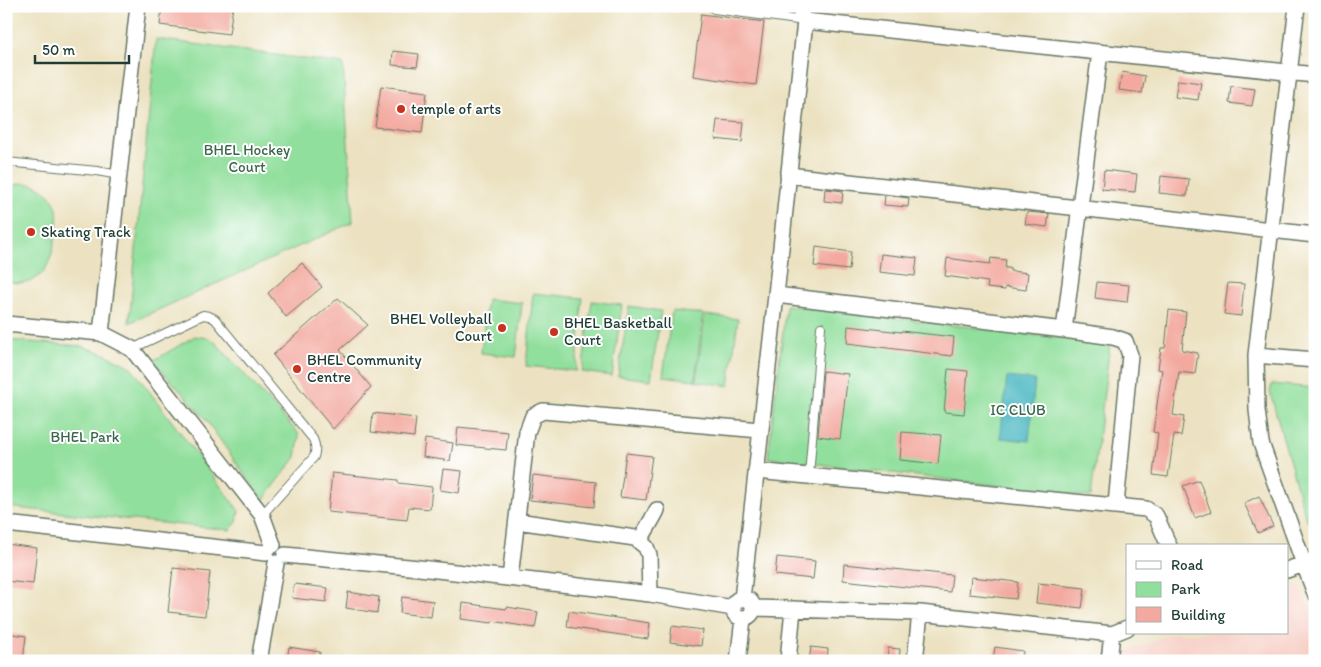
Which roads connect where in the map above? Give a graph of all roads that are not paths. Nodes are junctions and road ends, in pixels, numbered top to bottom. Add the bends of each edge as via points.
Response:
1 (138, 6) edge
2 (811, 6) edge
3 (1297, 6) edge
4 (714, 9) dead end
5 (803, 14) edge
6 (1100, 52) junction
7 (1289, 72) junction
8 (1315, 75) edge
9 (6, 162) edge
10 (119, 175) junction
11 (788, 175) junction
12 (1080, 208) junction
13 (1272, 230) junction
14 (1315, 235) edge
15 (776, 295) junction
16 (6, 324) edge
17 (822, 327) dead end
18 (1064, 330) junction
19 (101, 333) junction
20 (132, 349) junction
21 (1256, 355) junction
22 (1315, 360) edge
23 (760, 430) junction
24 (756, 471) junction
25 (809, 476) junction
26 (1116, 505) junction
27 (657, 510) dead end
28 (262, 515) junction
29 (517, 521) junction
30 (6, 524) edge
31 (640, 541) junction
32 (1168, 544) edge
33 (275, 554) junction
34 (1309, 562) edge
35 (1288, 570) edge
36 (510, 578) junction
37 (1315, 593) edge
38 (650, 594) junction
39 (743, 608) junction
40 (793, 609) junction
41 (920, 613) junction
42 (1126, 628) edge
43 (1112, 634) junction
44 (259, 661) edge
45 (738, 661) edge
46 (788, 661) edge
47 (915, 661) edge
48 (1110, 661) edge

1 - 10 street
2 - 5 street via 810,17
3 - 7 street
4 - 5 lane
5 - 6 street
5 - 11 street
6 - 7 street
6 - 12 street
7 - 8 street
7 - 13 street
9 - 10 lane
10 - 19 street
11 - 12 street
11 - 15 street
12 - 13 street
12 - 18 street
13 - 14 street
13 - 21 street
15 - 18 street
15 - 23 street
16 - 19 street
17 - 25 lane
18 - 26 street via 1125,341 1130,356
19 - 20 street
20 - 28 street
20 - 28 lane via 203,316 216,319 313,439 316,444 314,457
21 - 22 street
21 - 34 street via 1257,410 1262,442
23 - 24 street
23 - 29 street via 543,411 533,416 527,432
24 - 25 street
24 - 39 street
25 - 26 street
26 - 32 street via 1152,512
27 - 31 street
28 - 33 street
29 - 31 street via 627,536
29 - 36 street
30 - 33 street
31 - 38 street via 649,556
33 - 36 street
33 - 44 street
34 - 35 street
34 - 37 street
36 - 38 street
38 - 39 street
39 - 40 street
39 - 45 street
40 - 41 street
40 - 46 street
41 - 43 street
41 - 47 street
42 - 43 street
43 - 48 street

